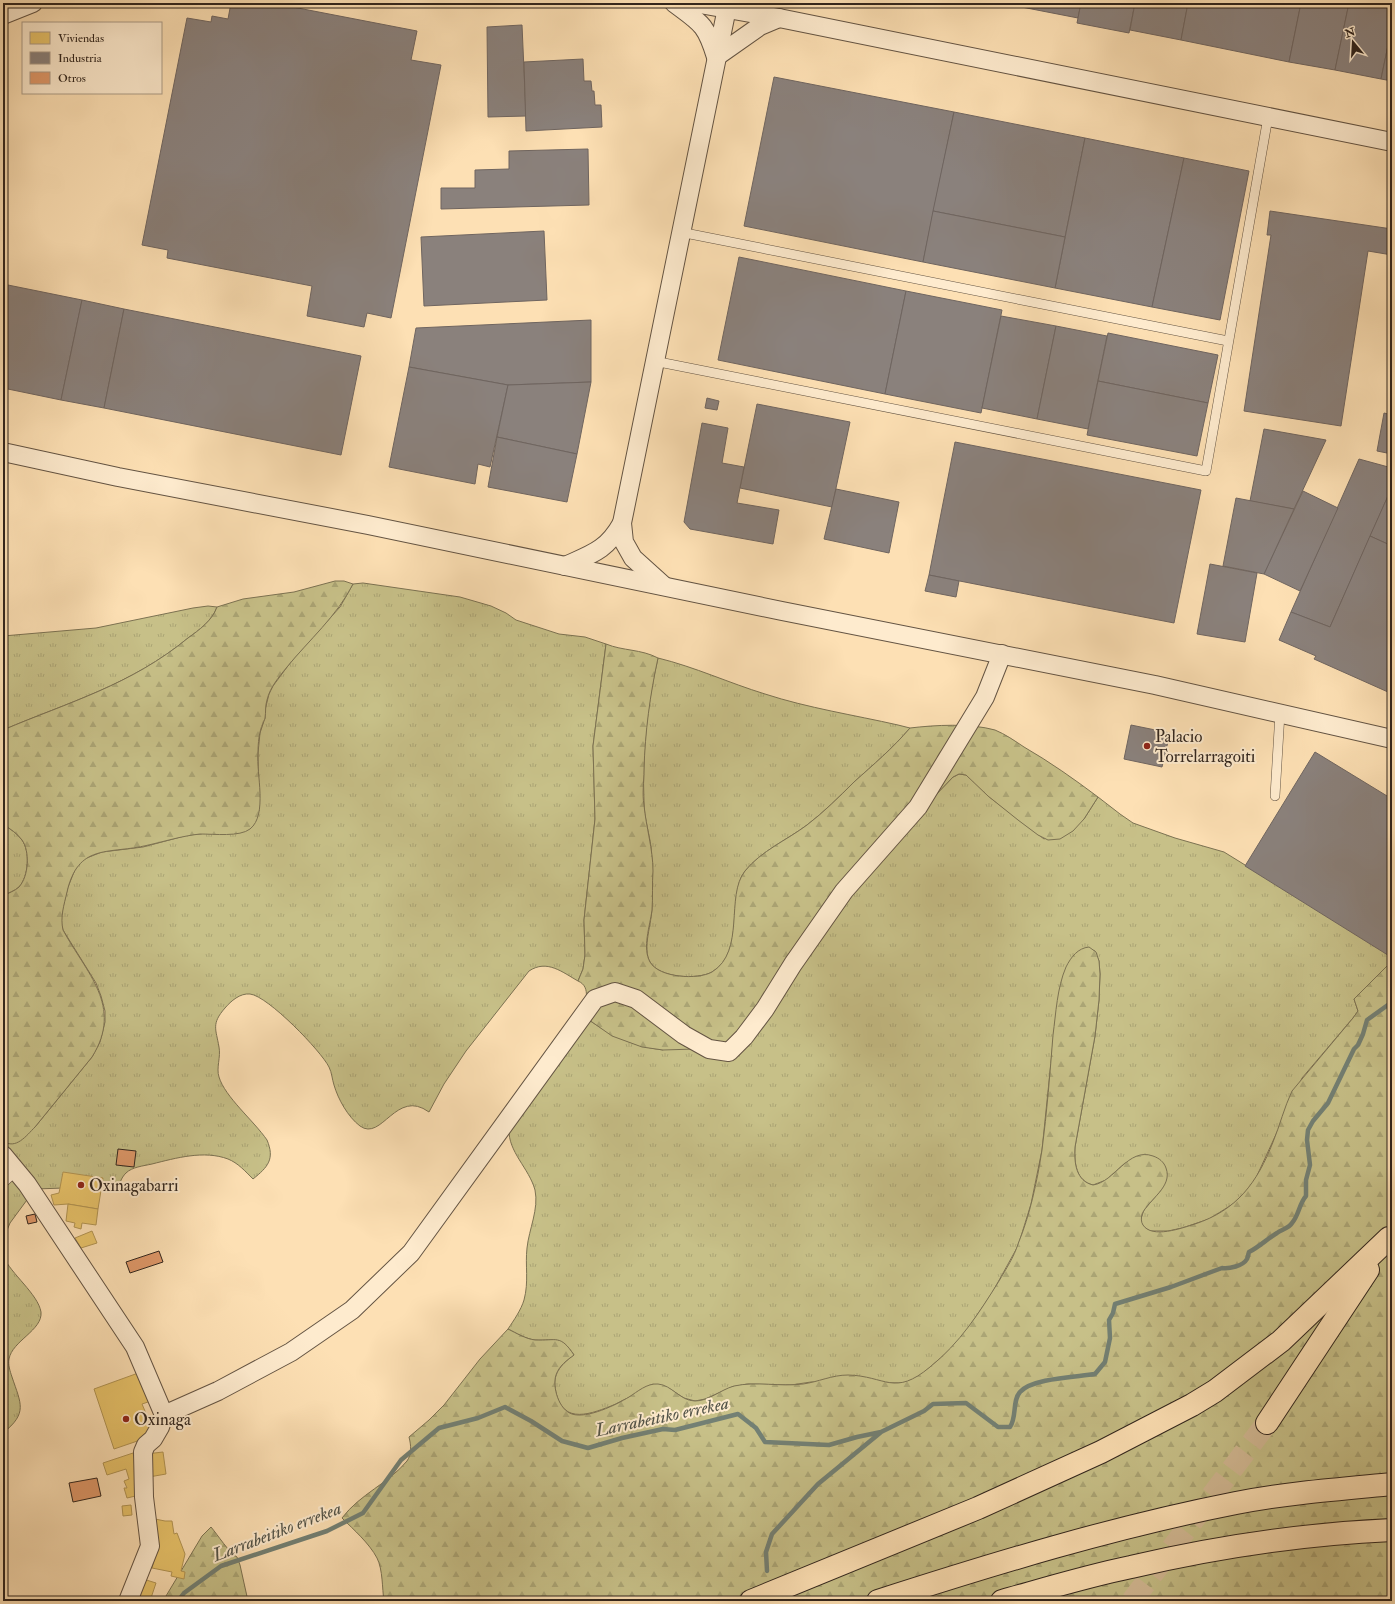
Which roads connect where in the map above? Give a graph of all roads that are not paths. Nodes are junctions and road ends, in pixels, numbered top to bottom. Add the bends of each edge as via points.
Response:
1 (33, 3) edge
2 (674, 3) edge
3 (694, 3) edge
4 (728, 6) edge
5 (3, 15) edge
6 (779, 18) junction
7 (716, 57) junction
8 (1268, 117) junction
9 (1392, 142) edge
10 (680, 232) junction
11 (1228, 341) junction
12 (654, 361) junction
13 (3, 452) edge
14 (616, 542) junction
15 (565, 566) junction
16 (612, 576) junction
17 (664, 586) junction
18 (1002, 654) junction
19 (1280, 713) junction
20 (1392, 739) edge
21 (1275, 796) dead end
22 (3, 1156) edge
23 (16, 1171) junction
24 (3, 1183) edge
25 (1391, 1236) edge
26 (164, 1415) junction
27 (1268, 1423) tunnel mouth
28 (1392, 1484) edge
29 (1392, 1530) edge
30 (1007, 1600) edge
31 (128, 1601) edge
32 (751, 1601) edge
33 (878, 1601) edge

1 - 5 street
2 - 7 street via 701,23 710,37
3 - 4 street
4 - 6 street
4 - 7 street
6 - 7 street via 760,26
6 - 8 street
7 - 10 street
8 - 9 street
8 - 11 lane
10 - 11 lane
10 - 12 street
11 - 12 lane via 1206,471
12 - 14 street
13 - 15 street via 126,479
14 - 15 street
14 - 16 street via 608,564
14 - 17 street
15 - 16 street
16 - 17 street
17 - 18 street
18 - 19 street
18 - 26 street via 985,697 918,807 844,891 765,1009 729,1052 709,1049 684,1035 636,999 615,992 595,999 411,1253 352,1310 291,1352 218,1391
19 - 20 street
19 - 21 lane
22 - 23 street
23 - 24 lane
23 - 26 street via 135,1347
25 - 27 highway
25 - 32 highway via 1281,1341 1215,1391 1192,1405 1101,1452 978,1508
26 - 31 street via 157,1433 143,1452 144,1497 150,1546
28 - 33 highway via 1303,1493 1180,1515 1045,1549
29 - 30 highway via 1318,1536 1209,1551 1131,1566

